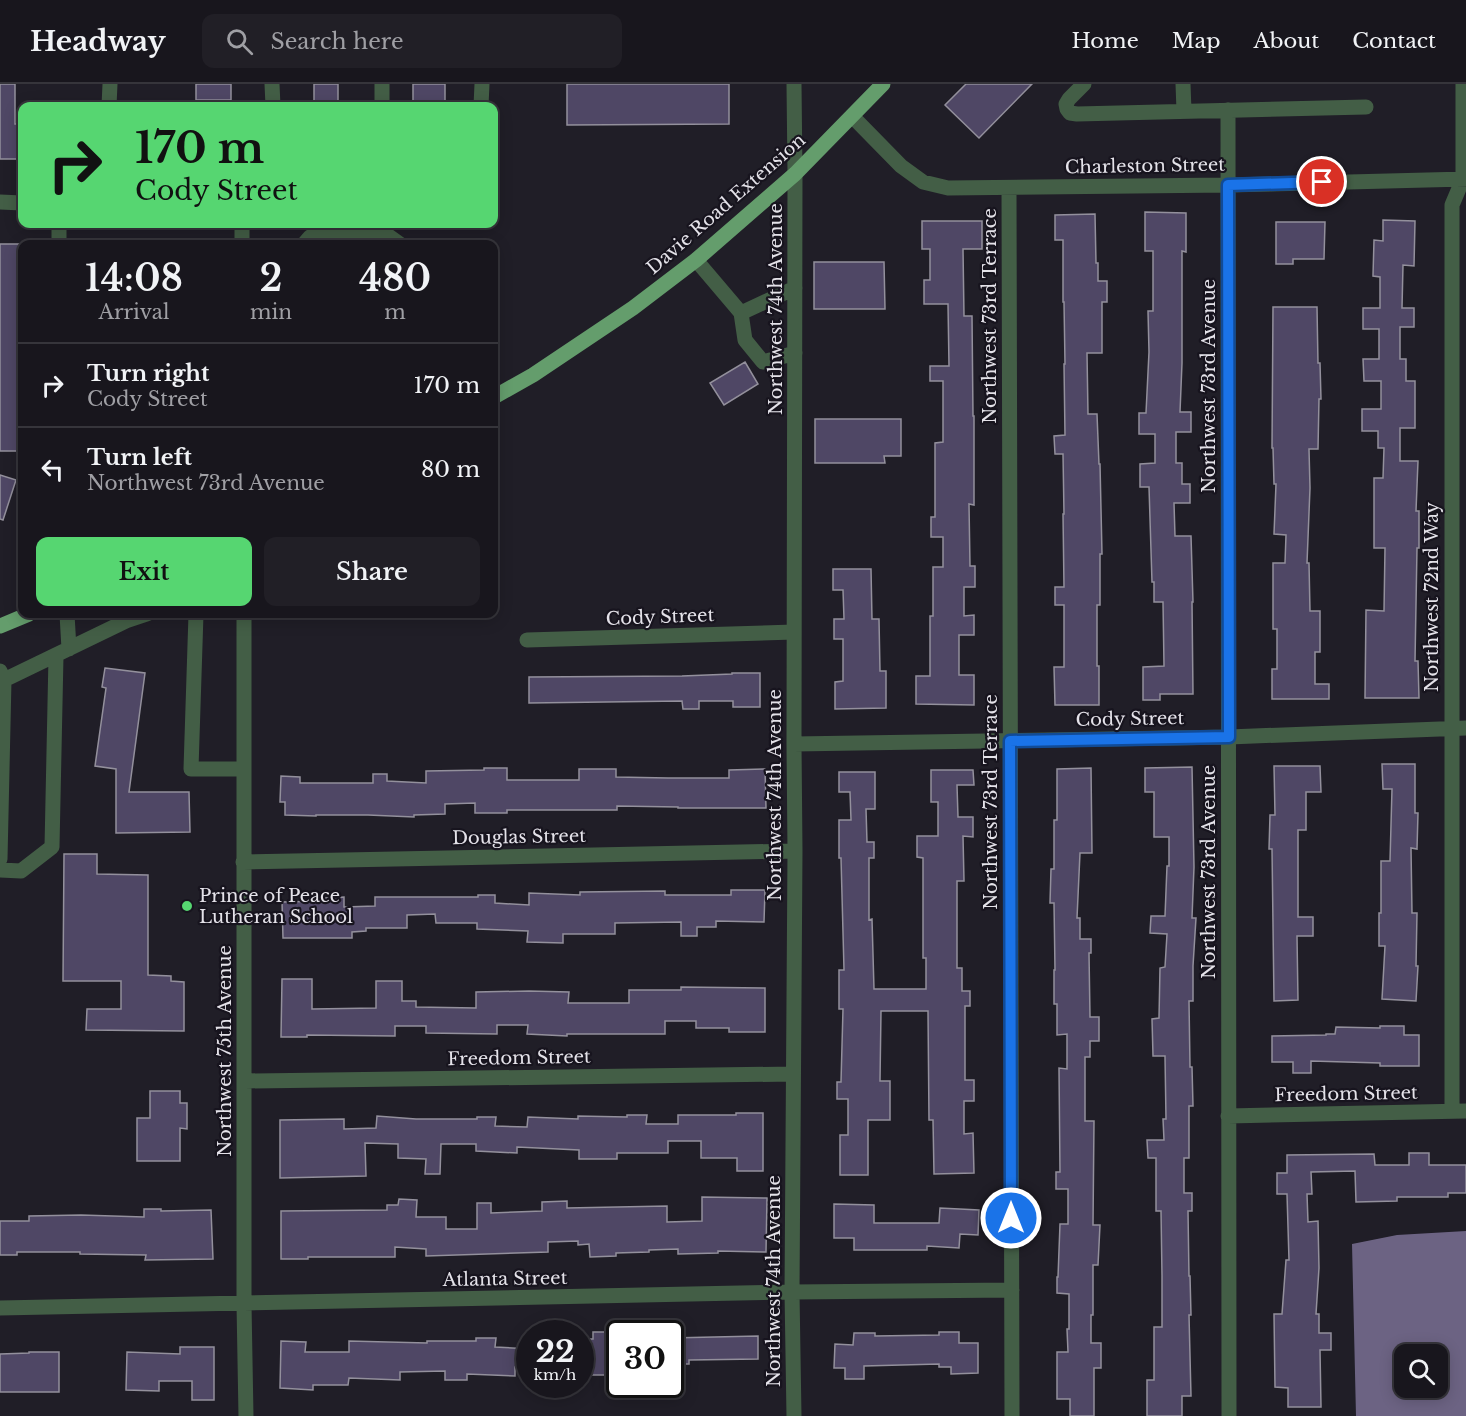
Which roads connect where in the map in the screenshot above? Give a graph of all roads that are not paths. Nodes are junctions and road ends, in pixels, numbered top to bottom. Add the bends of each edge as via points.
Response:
1 (110, 84) edge
2 (272, 84) edge
3 (382, 84) edge
4 (482, 84) edge
5 (794, 84) edge
6 (883, 84) edge
7 (1084, 84) edge
8 (1183, 84) edge
9 (1463, 84) edge
10 (109, 102) edge
11 (273, 102) edge
12 (382, 102) edge
13 (481, 102) edge
14 (1366, 107) dead end
15 (1228, 110) junction
16 (1184, 111) junction
17 (852, 116) junction
18 (795, 174) junction
19 (1464, 179) edge
20 (1228, 185) junction
21 (1009, 188) junction
22 (0, 202) edge
23 (18, 203) edge
24 (307, 240) edge
25 (394, 240) edge
26 (696, 260) junction
27 (795, 288) junction
28 (741, 313) junction
29 (795, 353) junction
30 (498, 395) edge
31 (19, 618) edge
32 (66, 618) edge
33 (135, 618) edge
34 (196, 618) edge
35 (244, 618) edge
36 (0, 626) edge
37 (794, 633) junction
38 (527, 640) dead end
39 (62, 652) junction
40 (2, 676) edge
41 (1459, 728) edge
42 (1229, 737) junction
43 (1010, 741) junction
44 (794, 744) junction
45 (243, 770) junction
46 (795, 851) junction
47 (0, 859) edge
48 (243, 862) junction
49 (0, 870) edge
50 (793, 1074) junction
51 (245, 1081) junction
52 (1459, 1111) edge
53 (1228, 1116) junction
54 (1012, 1290) junction
55 (792, 1292) junction
56 (244, 1304) junction
57 (0, 1308) edge
58 (246, 1416) edge
59 (794, 1416) edge
60 (1011, 1416) edge
61 (1229, 1416) edge

1 - 10 street
2 - 11 street
3 - 12 street
4 - 13 street
5 - 18 street, Northwest 74th Avenue
6 - 17 main road, Davie Road Extension
7 - 16 street via 1066,104 1070,113
8 - 16 street
9 - 19 street, Northwest 72nd Way
14 - 15 street
15 - 16 street
15 - 20 street, Northwest 73rd Avenue
17 - 18 main road, Davie Road Extension
17 - 21 street, Charleston Street via 901,166 923,182 948,188
18 - 26 main road, Davie Road Extension
18 - 27 street, Northwest 74th Avenue
19 - 20 street, Charleston Street
19 - 41 street, Northwest 72nd Way via 1452,205
20 - 21 street, Charleston Street
20 - 42 street, Northwest 73rd Avenue
21 - 43 street, Northwest 73rd Terrace
22 - 23 street
24 - 25 street via 320,231 372,231
26 - 28 street
26 - 30 main road, Davie Road Extension via 633,308
27 - 28 street
27 - 29 street, Northwest 74th Avenue
28 - 29 street via 745,340 763,362
29 - 37 street, Northwest 74th Avenue
31 - 36 main road
32 - 39 street
33 - 39 street
34 - 45 street via 191,769
35 - 45 street, Northwest 75th Avenue
37 - 38 street, Cody Street
37 - 44 street, Northwest 74th Avenue
39 - 40 street
39 - 49 street via 52,847 21,871
40 - 47 street
41 - 42 street, Cody Street
41 - 52 street, Northwest 72nd Way
42 - 43 street, Cody Street
42 - 53 street, Northwest 73rd Avenue
43 - 44 street, Cody Street
43 - 54 street, Northwest 73rd Terrace
44 - 46 street, Northwest 74th Avenue
45 - 48 street, Northwest 75th Avenue
46 - 48 street, Douglas Street
46 - 50 street, Northwest 74th Avenue
48 - 51 street, Northwest 75th Avenue
50 - 51 street, Freedom Street
50 - 55 street, Northwest 74th Avenue
51 - 56 street, Northwest 75th Avenue
52 - 53 street, Freedom Street
53 - 61 street, Northwest 73rd Avenue
54 - 55 street, Atlanta Street
54 - 60 street, Northwest 73rd Terrace
55 - 56 street, Atlanta Street
55 - 59 street, Northwest 74th Avenue
56 - 57 street, Atlanta Street
56 - 58 street, Northwest 75th Avenue

